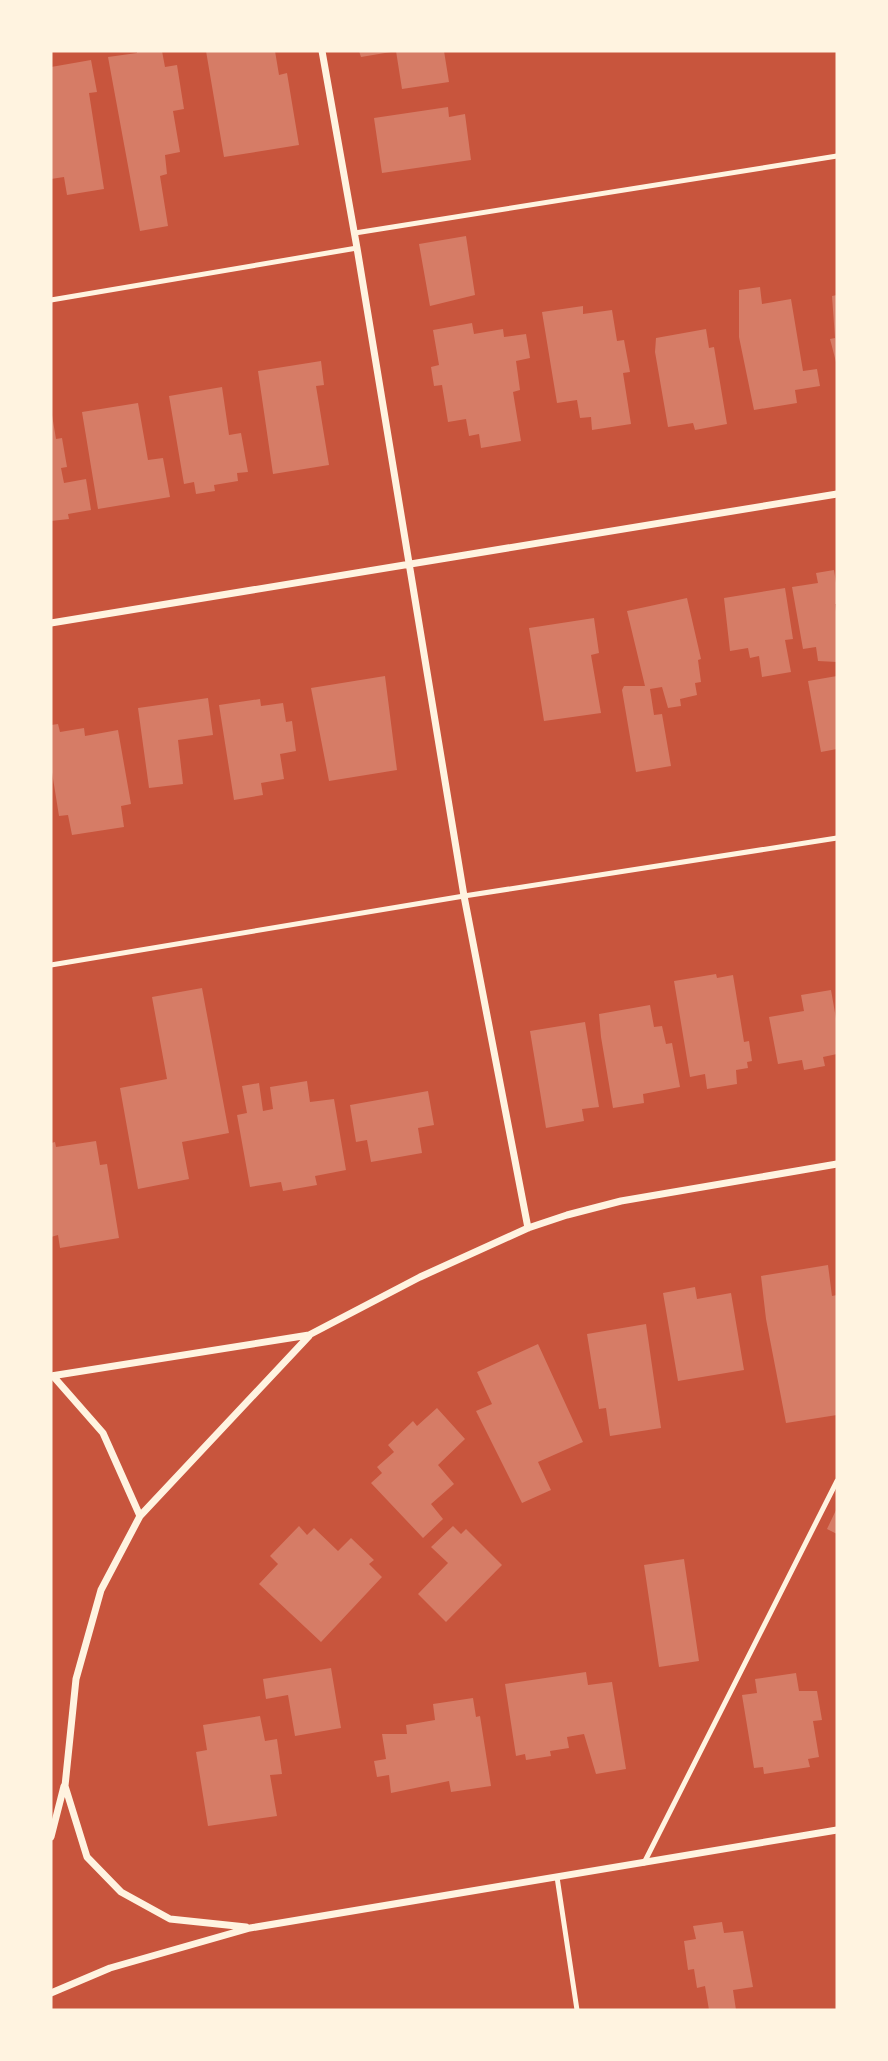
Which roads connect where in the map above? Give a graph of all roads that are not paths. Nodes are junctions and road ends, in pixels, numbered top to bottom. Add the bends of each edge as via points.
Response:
1 (323, 51) edge
2 (837, 156) edge
3 (355, 233) junction
4 (357, 248) junction
5 (51, 300) edge
6 (837, 495) edge
7 (408, 564) junction
8 (51, 623) edge
9 (837, 838) edge
10 (464, 895) junction
11 (51, 965) edge
12 (837, 1164) edge
13 (528, 1228) junction
14 (309, 1335) junction
15 (52, 1376) edge
16 (837, 1481) edge
17 (140, 1516) junction
18 (65, 1786) junction
19 (837, 1830) edge
20 (51, 1837) edge
21 (644, 1863) junction
22 (557, 1877) junction
23 (250, 1928) junction
24 (51, 1993) edge
25 (577, 2010) edge

1 - 3 street
2 - 3 lane
3 - 4 street
4 - 5 lane
4 - 7 street
6 - 7 street
7 - 8 street
7 - 10 street
9 - 10 lane
10 - 11 lane
10 - 13 street
12 - 13 street via 621,1201
13 - 14 street
14 - 15 street
14 - 17 street
15 - 17 street via 103,1433
16 - 21 lane
17 - 18 street via 101,1590 76,1679
18 - 20 street
18 - 23 street via 88,1857 121,1892 170,1919
19 - 21 street
21 - 22 street
22 - 23 street
22 - 25 lane
23 - 24 street via 110,1968

